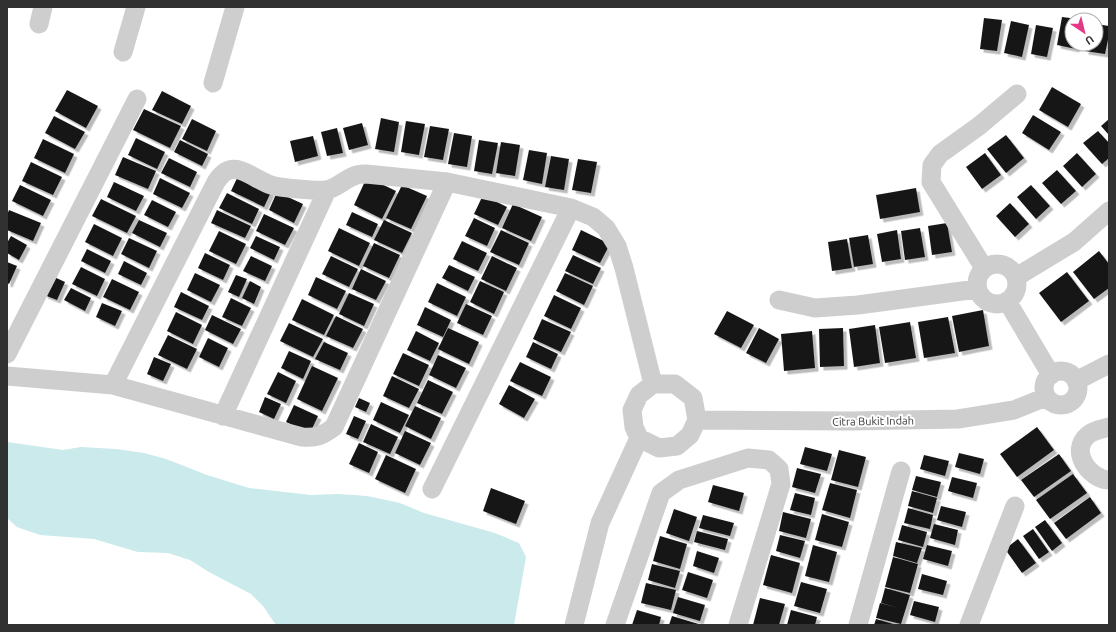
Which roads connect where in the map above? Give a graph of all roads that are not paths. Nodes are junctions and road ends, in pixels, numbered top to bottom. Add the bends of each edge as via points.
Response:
1 (136, 7) edge
2 (235, 7) edge
3 (123, 52) dead end
4 (214, 83) dead end
5 (1017, 94) dead end
6 (137, 100) dead end
7 (447, 182) junction
8 (327, 190) junction
9 (571, 208) junction
10 (1109, 211) edge
11 (984, 268) junction
12 (1016, 277) junction
13 (977, 289) junction
14 (779, 300) dead end
15 (1007, 301) junction
16 (7, 354) edge
17 (1109, 364) edge
18 (1051, 375) junction
19 (7, 376) edge
20 (1076, 380) junction
21 (653, 384) junction
22 (113, 385) junction
23 (1046, 396) junction
24 (224, 416) junction
25 (697, 420) junction
26 (1109, 427) edge
27 (639, 438) junction
28 (901, 471) dead end
29 (1109, 480) edge
30 (432, 489) dead end
31 (1015, 506) dead end
32 (574, 625) edge
33 (615, 625) edge
34 (738, 625) edge
35 (858, 625) edge
36 (969, 625) edge

1 - 3 street
2 - 4 street
5 - 11 street via 940,154 932,165 931,182
6 - 16 street
7 - 8 street via 366,174 355,175
7 - 9 street
7 - 24 street via 334,427 314,438 302,437
8 - 22 street via 272,185 238,169 220,174
8 - 24 street
9 - 21 street via 593,217 606,228 617,246
9 - 30 street
10 - 12 street via 1074,242
11 - 12 street via 996,263 1003,264 1013,271
11 - 13 street via 979,274
12 - 15 street via 1016,291
13 - 14 street via 858,305 815,308
13 - 15 street via 980,296 992,304
15 - 18 street
17 - 20 street
18 - 20 street via 1060,371 1069,373
18 - 23 street via 1045,382
19 - 22 street
20 - 23 street via 1078,388 1072,401 1058,405
21 - 25 street via 675,384 693,398
21 - 27 street via 639,395 632,410 634,427
22 - 24 street
23 - 25 street, Citra Bukit Indah via 1014,410 958,419
25 - 27 street via 690,435 677,446 660,448
26 - 29 street via 1088,435 1080,452 1091,473 1102,480
27 - 32 street via 600,523
28 - 35 street
31 - 36 street
33 - 34 street via 661,493 679,480 748,458 769,460 779,469 781,484

